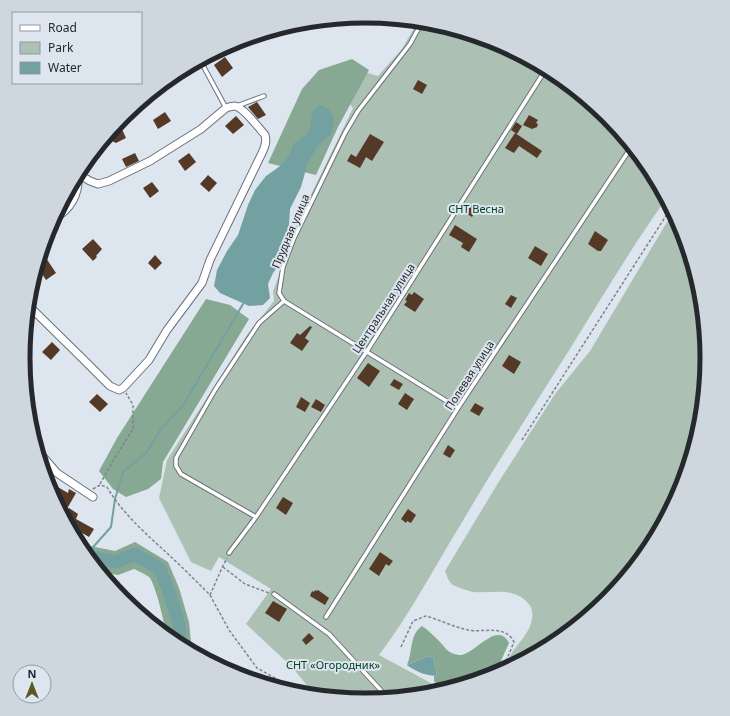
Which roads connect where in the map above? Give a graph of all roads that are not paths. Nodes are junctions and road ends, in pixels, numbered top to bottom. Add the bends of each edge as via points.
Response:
1 (419, 27) edge
2 (203, 65) edge
3 (543, 74) edge
4 (264, 96) dead end
5 (236, 106) junction
6 (226, 108) junction
7 (629, 151) edge
8 (83, 177) edge
9 (77, 186) edge
10 (65, 211) edge
11 (284, 301) junction
12 (34, 310) edge
13 (367, 351) junction
14 (458, 408) junction
15 (46, 460) edge
16 (91, 496) road end
17 (256, 517) junction
18 (230, 553) road end
19 (274, 594) road end
20 (326, 617) dead end
21 (383, 692) edge

1 - 11 lane, Прудная улица via 410,44 358,111 341,139 283,267 279,293
2 - 6 lane
3 - 13 lane, Центральная улица
4 - 5 lane
5 - 6 street
5 - 12 street via 265,135 262,153 210,260 202,283 167,330 149,360 123,388 118,390 110,386
6 - 8 street via 194,133 150,161 109,181 98,184
7 - 14 lane, Полевая улица
9 - 10 street via 72,204
11 - 13 lane
11 - 17 lane via 260,324 215,390 176,458 176,466 181,474
13 - 14 lane
13 - 17 lane, Центральная улица
14 - 20 lane, Полевая улица
15 - 16 street via 57,473
17 - 18 lane, Центральная улица
19 - 21 lane via 330,634

